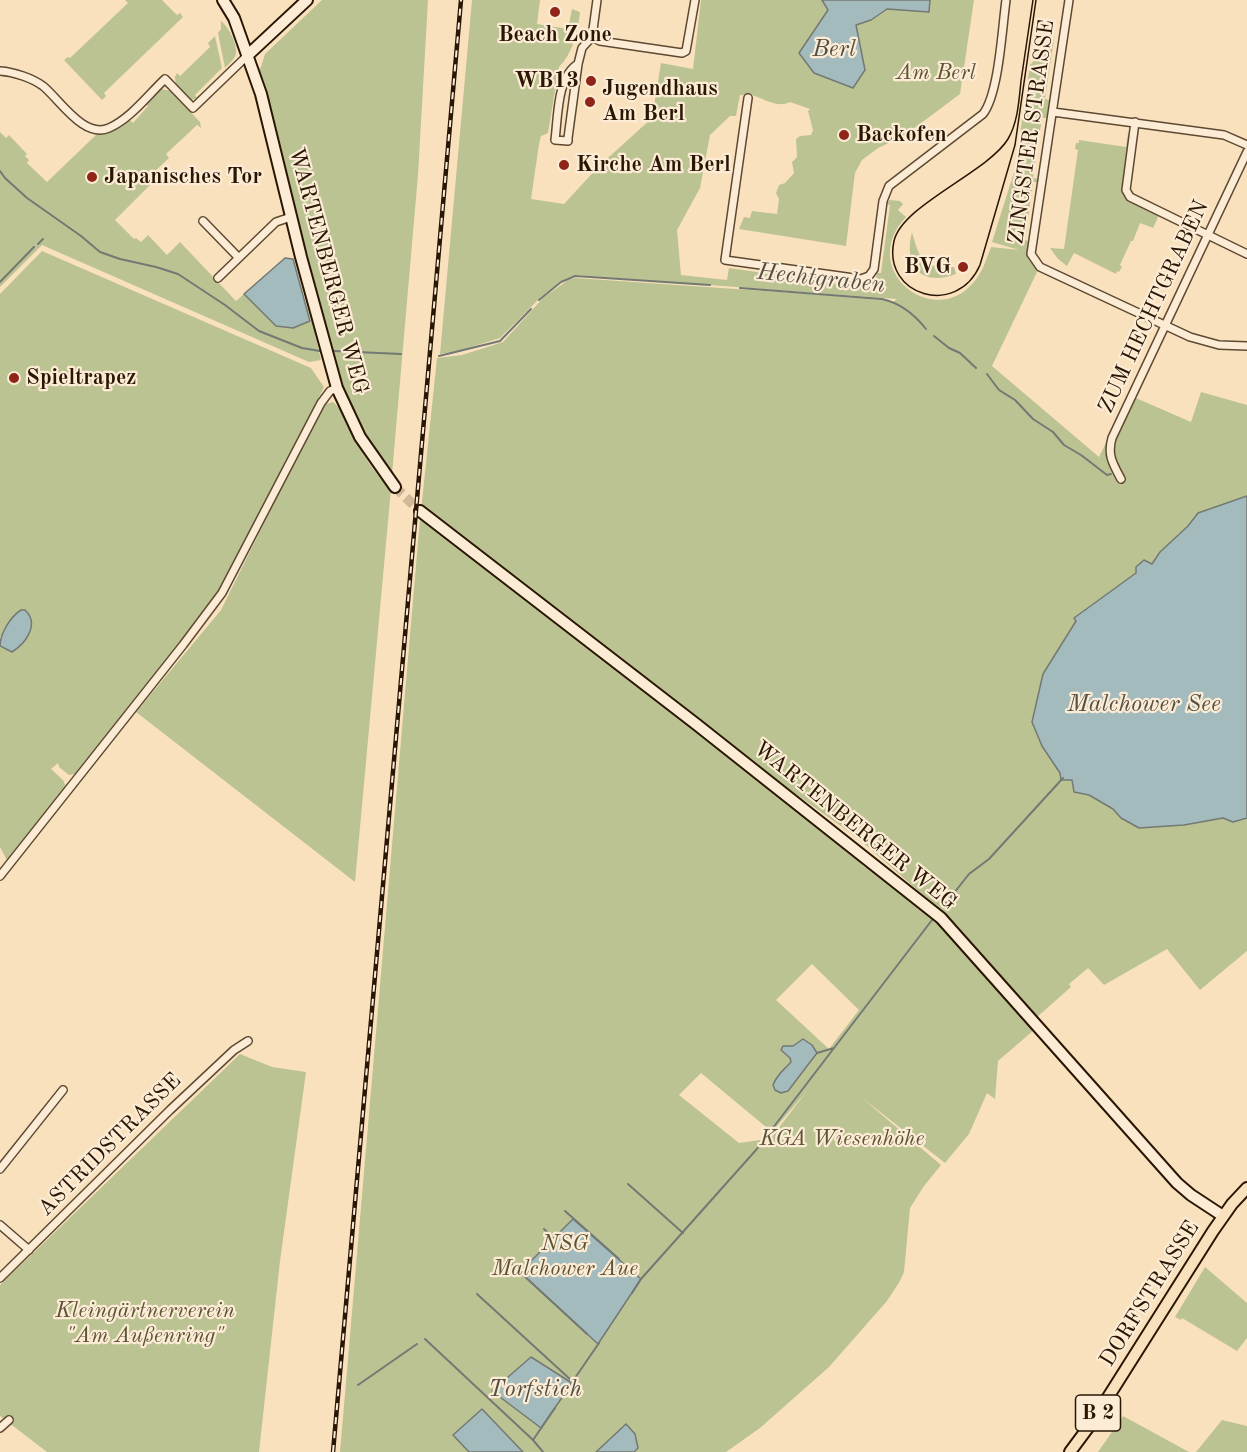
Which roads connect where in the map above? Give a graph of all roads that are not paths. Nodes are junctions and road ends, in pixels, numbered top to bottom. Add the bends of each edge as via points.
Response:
1 (224, 0) edge
2 (307, 0) edge
3 (597, 0) edge
4 (695, 0) edge
5 (1006, 0) edge
6 (1069, 0) edge
7 (592, 37) junction
8 (248, 55) junction
9 (578, 64) junction
10 (0, 71) edge
11 (748, 98) dead end
12 (1053, 112) junction
13 (1135, 122) junction
14 (1247, 145) edge
15 (1247, 152) edge
16 (291, 217) junction
17 (203, 221) dead end
18 (1207, 235) junction
19 (1247, 254) edge
20 (238, 257) junction
21 (218, 278) dead end
22 (1166, 325) junction
23 (1247, 346) edge
24 (337, 388) junction
25 (1121, 479) dead end
26 (395, 487) tunnel mouth
27 (420, 511) tunnel mouth
28 (0, 876) edge
29 (248, 1041) dead end
30 (63, 1090) dead end
31 (0, 1169) edge
32 (1247, 1188) edge
33 (1223, 1216) junction
34 (0, 1226) edge
35 (29, 1250) junction
36 (0, 1278) edge
37 (9, 1420) dead end
38 (0, 1428) edge
39 (1070, 1452) edge

1 - 8 main road, WARTENBERGER WEG
2 - 8 main road
3 - 7 street
4 - 7 street via 686,51 682,53
5 - 11 street, ZINGSTER STRASSE via 989,106 888,186 874,269 865,278 725,260
6 - 12 street, ZINGSTER STRASSE
7 - 9 street via 582,48
8 - 10 street via 193,108 165,79 119,122 100,130 84,126 42,85
8 - 16 main road, WARTENBERGER WEG
9 - 9 street via 568,141 555,140 565,77
12 - 13 street
12 - 22 street, ZINGSTER STRASSE via 1031,254 1040,267
13 - 14 street via 1224,135
13 - 18 street via 1127,193
15 - 18 street, ZUM HECHTGRABEN
16 - 20 street via 276,222
16 - 24 main road, WARTENBERGER WEG
17 - 20 street
18 - 19 street
18 - 22 street, ZUM HECHTGRABEN
20 - 21 street
22 - 23 street via 1204,341
22 - 25 street, ZUM HECHTGRABEN via 1112,438 1110,458
24 - 26 main road, WARTENBERGER WEG via 360,437
24 - 28 street via 321,403 222,593
27 - 33 main road, WARTENBERGER WEG via 941,918 1177,1183
29 - 35 street, ASTRIDSTRASSE via 177,1104
30 - 31 street
32 - 33 main road, DORFSTRASSE / B 2
33 - 39 main road, DORFSTRASSE / B 2
34 - 35 street
35 - 36 street, ASTRIDSTRASSE
37 - 38 street

